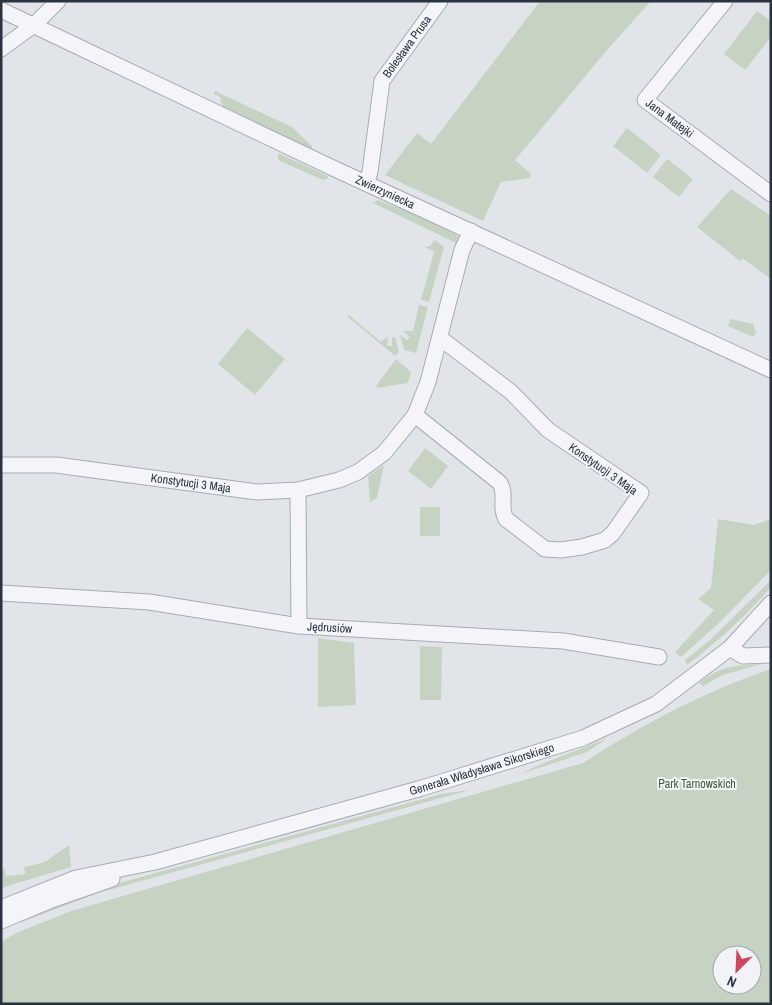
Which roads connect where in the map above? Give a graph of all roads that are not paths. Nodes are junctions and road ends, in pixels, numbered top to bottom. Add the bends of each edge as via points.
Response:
1 (58, 1) edge
2 (440, 1) edge
3 (725, 1) edge
4 (1, 10) edge
5 (34, 25) junction
6 (1, 49) edge
7 (366, 183) junction
8 (771, 194) edge
9 (471, 231) junction
10 (440, 338) junction
11 (771, 370) edge
12 (415, 415) junction
13 (1, 465) edge
14 (298, 490) junction
15 (1, 593) edge
16 (771, 603) edge
17 (298, 626) junction
18 (730, 648) junction
19 (771, 655) edge
20 (659, 658) dead end
21 (155, 862) junction
22 (45, 889) junction
23 (1, 901) edge
24 (1, 908) edge
25 (1, 922) edge

1 - 5 street
2 - 7 street, Bolesława Prusa via 382,81
3 - 8 street, Jana Matejki via 645,100
4 - 5 street, Zwierzyniecka
5 - 6 street
5 - 7 street, Zwierzyniecka
7 - 9 street, Zwierzyniecka
9 - 10 street, Konstytucji 3 Maja via 462,250
9 - 11 street, Zwierzyniecka
10 - 12 street, Konstytucji 3 Maja via 427,388
10 - 12 street, Konstytucji 3 Maja via 511,392 548,430 642,493 605,540 562,550 545,549 506,519 503,513 504,491 500,483
12 - 14 street, Konstytucji 3 Maja via 384,453 368,466 339,480
13 - 14 street, Konstytucji 3 Maja via 56,465 229,490
14 - 17 street
15 - 17 street, Jędrusiów via 149,602
16 - 18 street, Generała Władysława Sikorskiego
17 - 20 street, Jędrusiów via 563,641
18 - 19 street via 743,656
18 - 21 street, Generała Władysława Sikorskiego via 656,704 583,738 432,785
21 - 22 street, Generała Władysława Sikorskiego via 76,878
21 - 25 street, Generała Władysława Sikorskiego
22 - 23 street
22 - 24 street, Generała Władysława Sikorskiego

